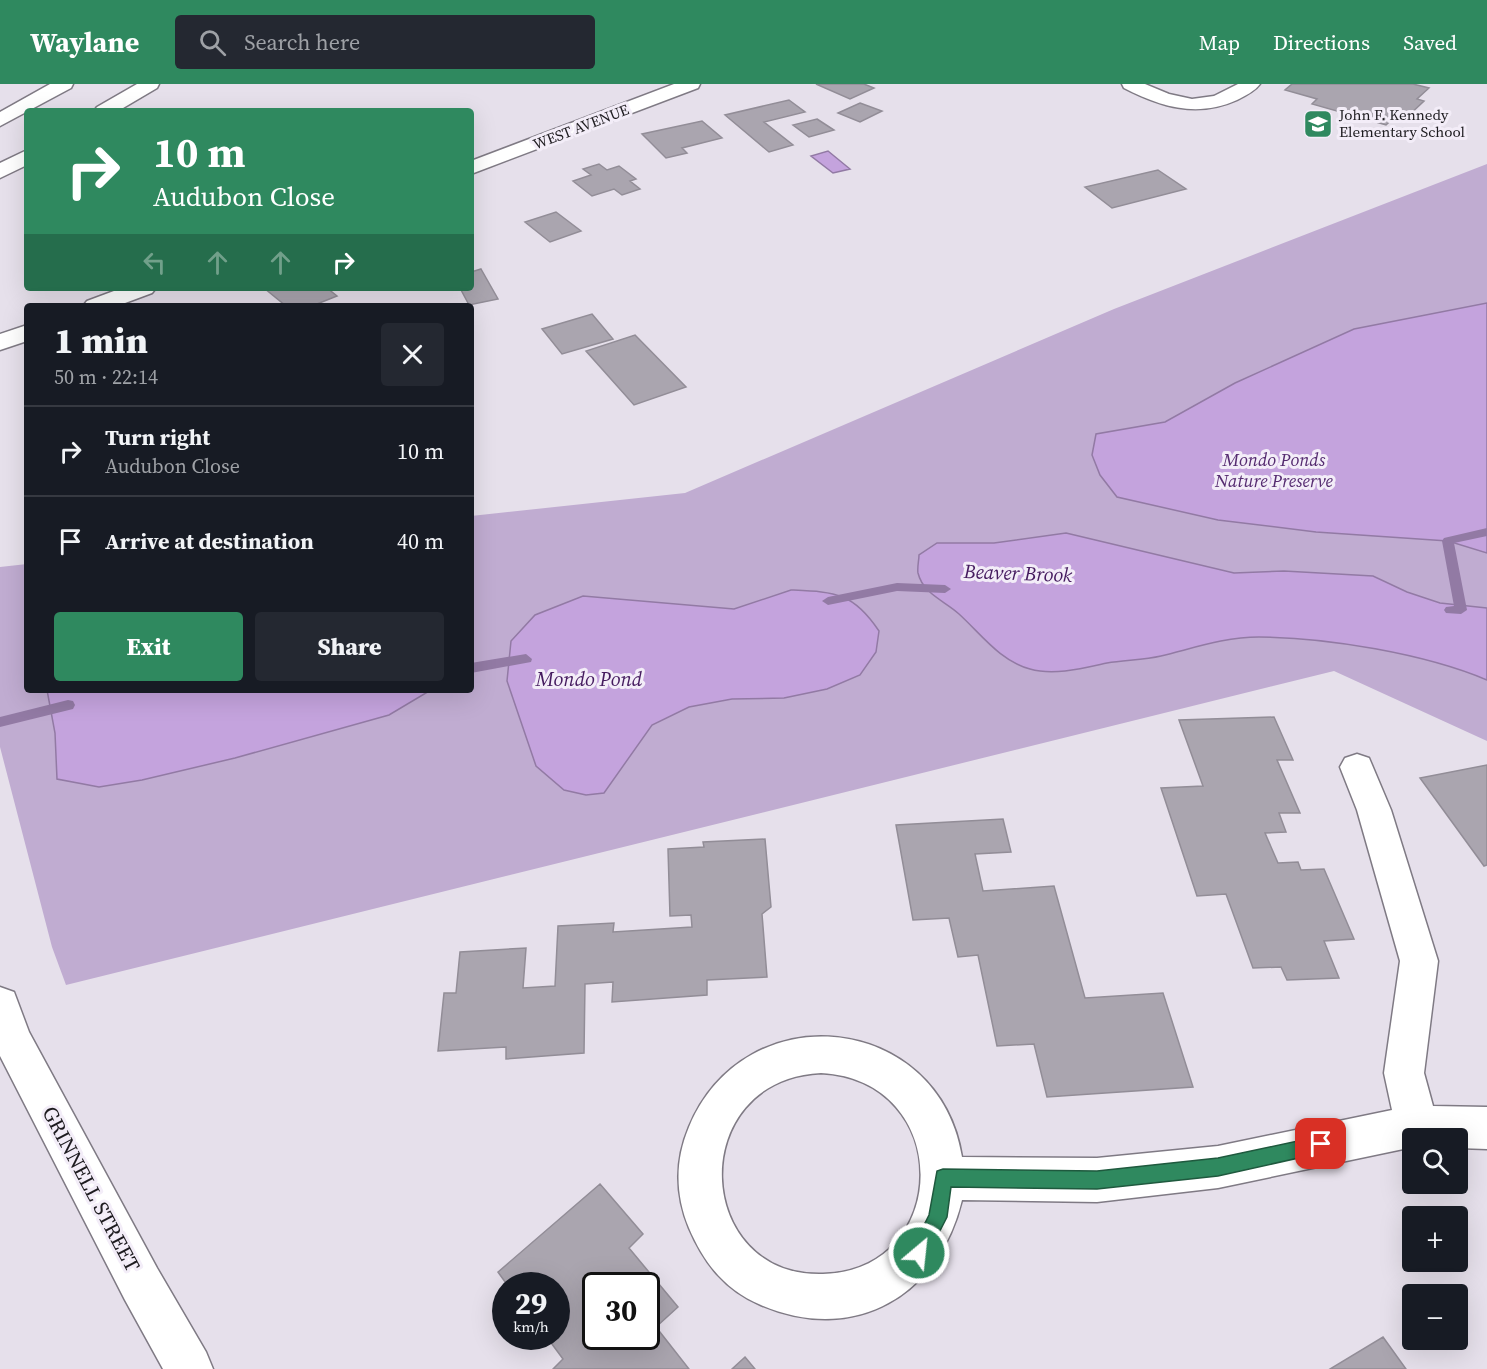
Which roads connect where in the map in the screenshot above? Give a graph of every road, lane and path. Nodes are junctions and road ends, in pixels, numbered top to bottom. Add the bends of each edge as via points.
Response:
1 (64, 84) edge
2 (150, 84) edge
3 (691, 84) edge
4 (1131, 84) edge
5 (1251, 84) edge
6 (109, 108) edge
7 (0, 120) edge
8 (24, 158) edge
9 (474, 167) edge
10 (0, 172) edge
11 (136, 291) edge
12 (103, 303) edge
13 (24, 333) edge
14 (0, 343) edge
15 (1358, 767) dead end
16 (0, 1005) edge
17 (1417, 1126) junction
18 (1487, 1128) edge
19 (943, 1178) junction
20 (189, 1369) edge

1 - 7 main road
2 - 6 main road
3 - 9 main road, WEST AVENUE
4 - 5 main road via 1175,102 1203,105 1230,99
8 - 10 main road
11 - 12 main road
13 - 14 main road
15 - 17 main road via 1419,962 1404,1073
16 - 20 main road, GRINNELL STREET via 23,1059
17 - 18 main road
17 - 19 main road via 1218,1167 1097,1180
19 - 19 main road via 937,1142 920,1109 896,1082 866,1064 831,1055 796,1055 764,1066 735,1085 713,1112 701,1146 699,1186 710,1225 728,1251 767,1284 808,1297 850,1296 888,1280 919,1253 938,1217

